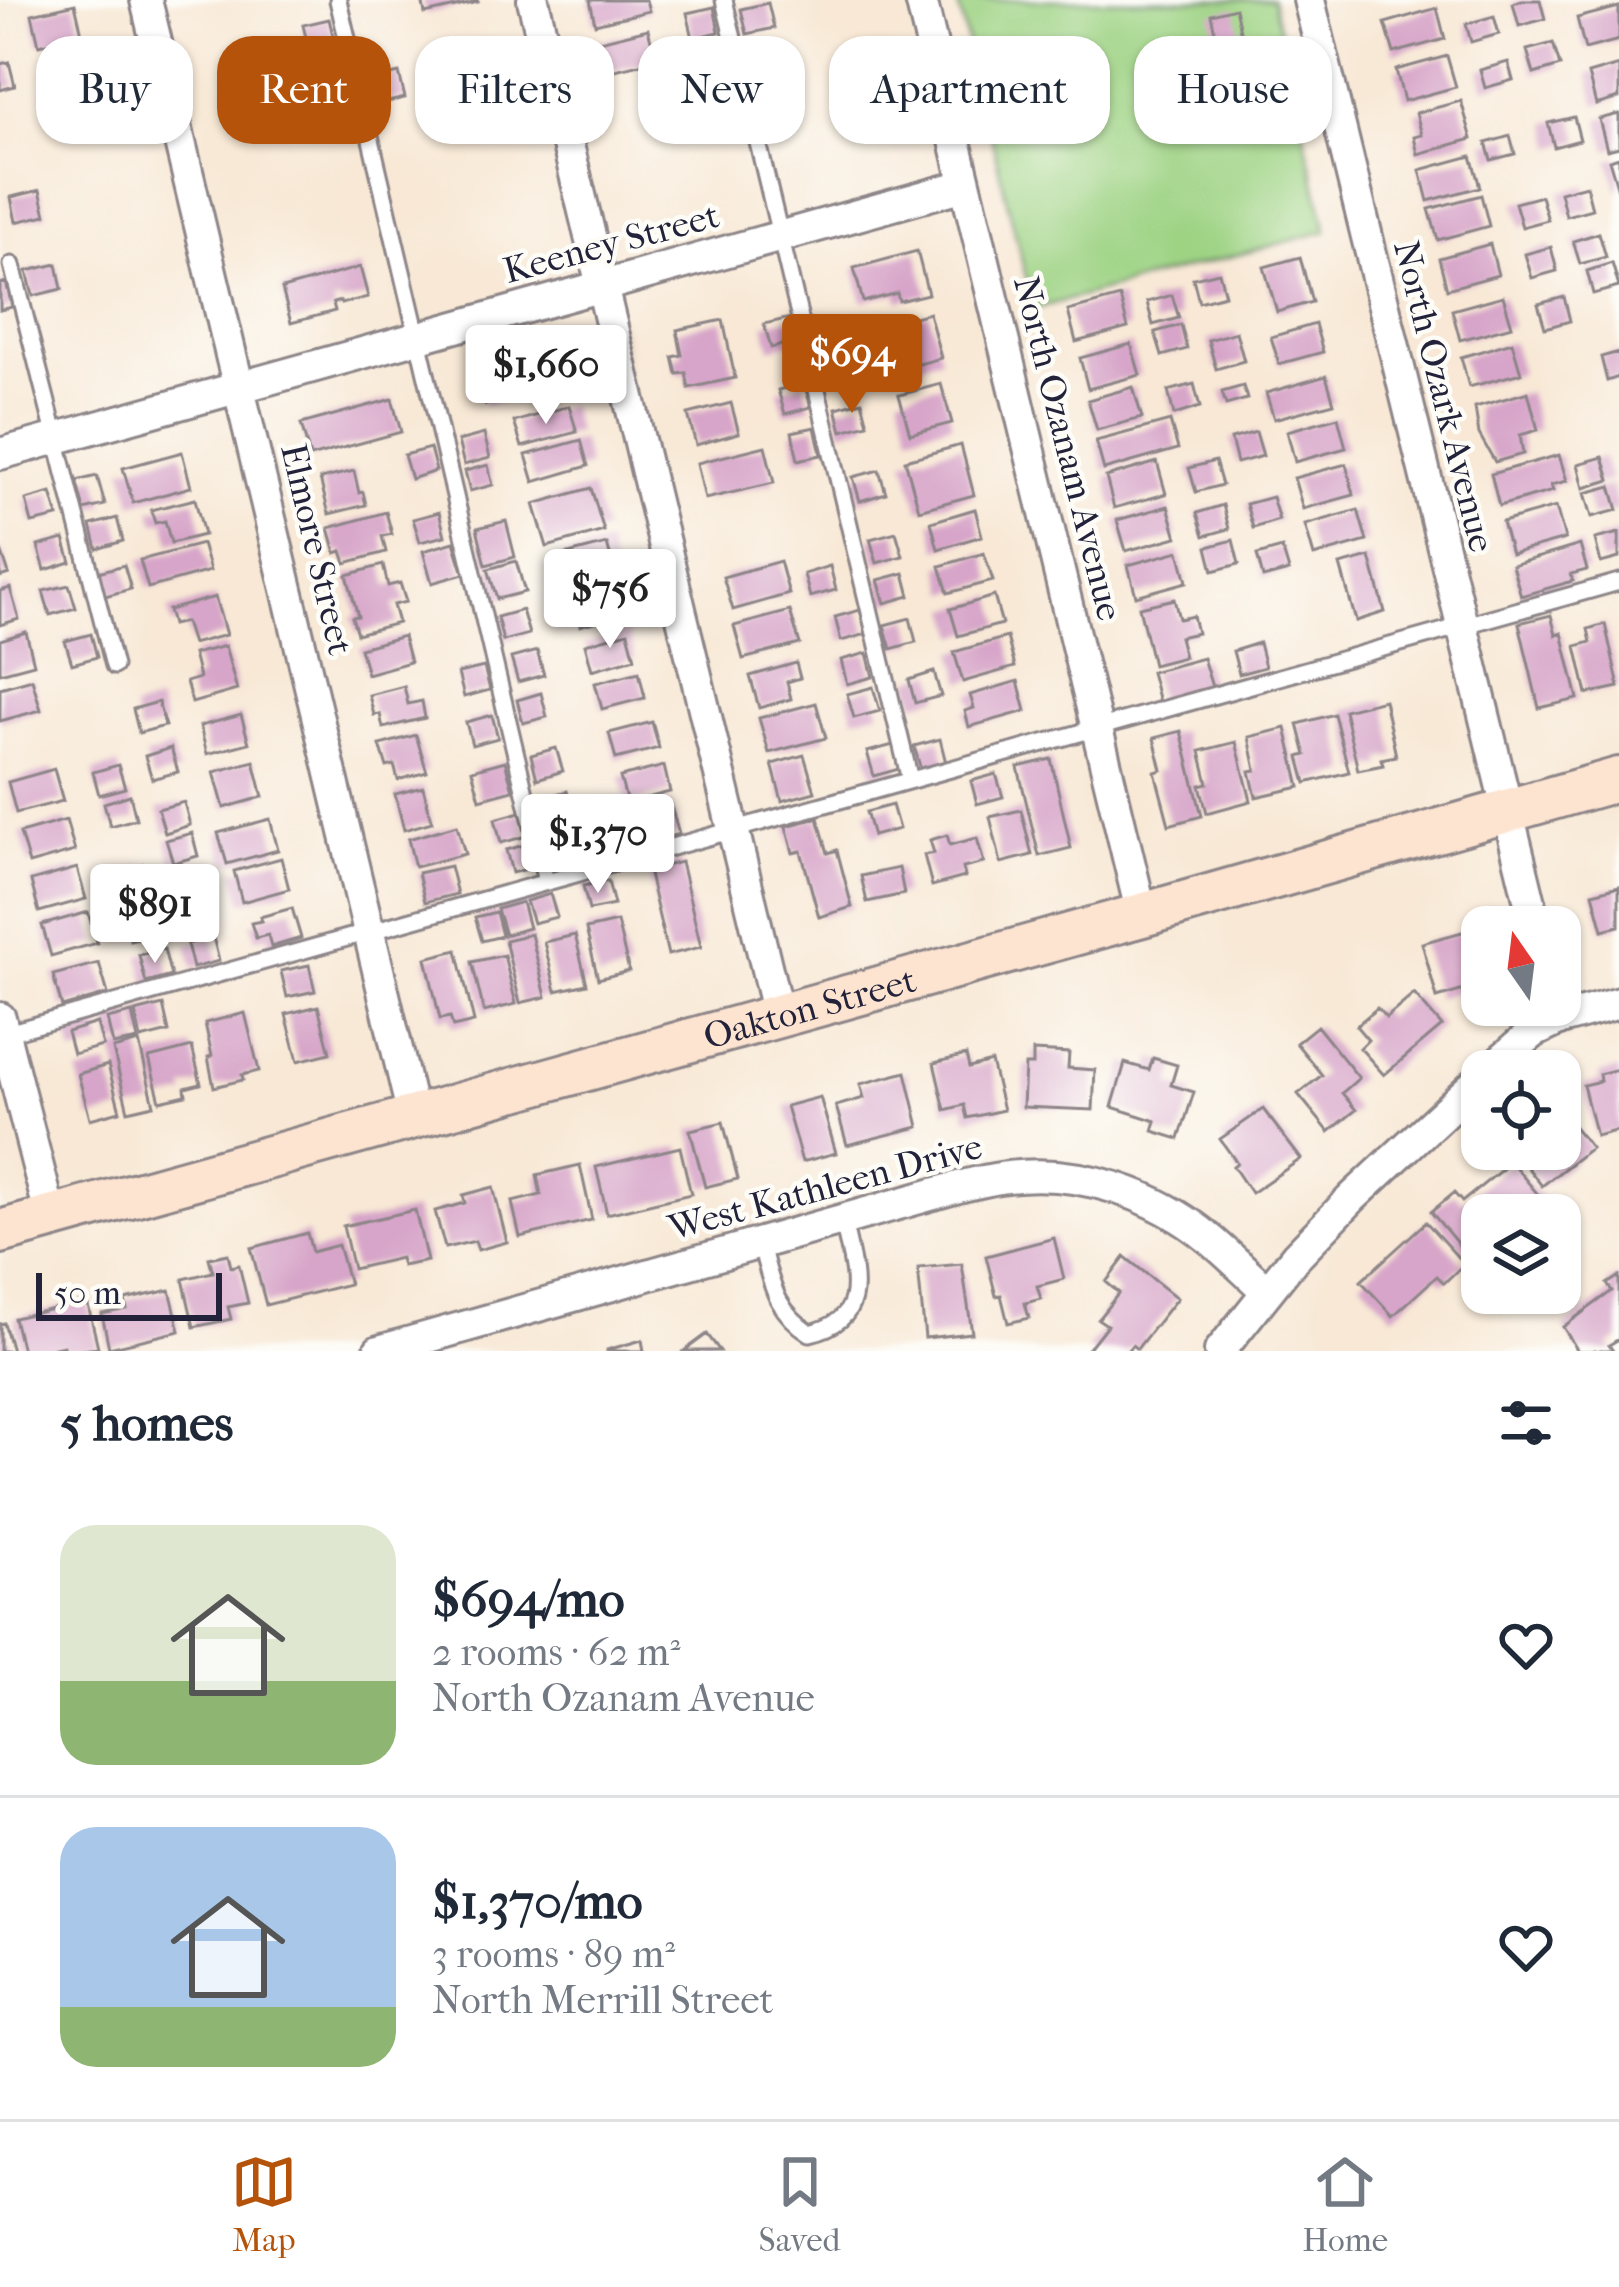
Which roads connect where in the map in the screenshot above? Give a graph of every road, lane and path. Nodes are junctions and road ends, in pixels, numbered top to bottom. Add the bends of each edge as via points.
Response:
1 (146, 0) edge
2 (338, 0) edge
3 (533, 0) edge
4 (724, 0) edge
5 (921, 0) edge
6 (1309, 0) edge
7 (965, 185) junction
8 (781, 236) junction
9 (12, 265) dead end
10 (601, 285) junction
11 (418, 336) junction
12 (239, 386) junction
13 (56, 438) junction
14 (0, 454) edge
15 (1619, 582) edge
16 (1461, 626) junction
17 (114, 666) dead end
18 (1097, 728) junction
19 (1619, 779) edge
20 (910, 780) junction
21 (1506, 812) junction
22 (733, 830) junction
23 (546, 882) junction
24 (1531, 906) edge
25 (1142, 915) junction
26 (369, 932) junction
27 (1619, 1003) edge
28 (1581, 1009) edge
29 (778, 1015) junction
30 (1542, 1026) edge
31 (1, 1029) edge
32 (1513, 1050) edge
33 (1461, 1096) edge
34 (413, 1116) junction
35 (51, 1218) junction
36 (844, 1220) junction
37 (0, 1232) edge
38 (760, 1243) junction
39 (1267, 1291) junction
40 (379, 1351) edge
41 (1220, 1351) edge

1 - 12 street, Elmore Street
2 - 11 lane
3 - 10 street
4 - 8 lane
5 - 7 street, North Ozanam Avenue
6 - 16 street, North Ozark Avenue
7 - 8 street, Keeney Street
7 - 18 street, North Ozanam Avenue
8 - 10 street, Keeney Street
8 - 20 lane
9 - 13 lane
10 - 11 street, Keeney Street
10 - 22 street
11 - 12 street, Keeney Street
11 - 23 lane
12 - 13 street, Keeney Street
12 - 26 street, Elmore Street
13 - 14 street, Keeney Street
13 - 17 lane
15 - 16 lane
16 - 18 lane
16 - 21 street, North Ozark Avenue
18 - 20 lane
18 - 25 street, North Ozanam Avenue
19 - 21 main road, Oakton Street
20 - 22 lane
21 - 24 street, North Ozark Avenue
21 - 25 main road, Oakton Street
22 - 23 lane
22 - 29 street
23 - 26 lane
25 - 29 main road, Oakton Street
26 - 31 lane
26 - 34 street, Elmore Street
27 - 28 street
29 - 34 main road, Oakton Street
30 - 32 street
31 - 35 street
33 - 39 street
34 - 35 main road, Oakton Street
35 - 37 main road, Oakton Street
36 - 38 street, West Kathleen Drive
36 - 38 lane via 855,1288 851,1309 829,1328 810,1333 792,1321
36 - 39 street, West Kathleen Drive via 1007,1177 1092,1180 1176,1216
38 - 40 street, West Kathleen Drive
39 - 41 street

